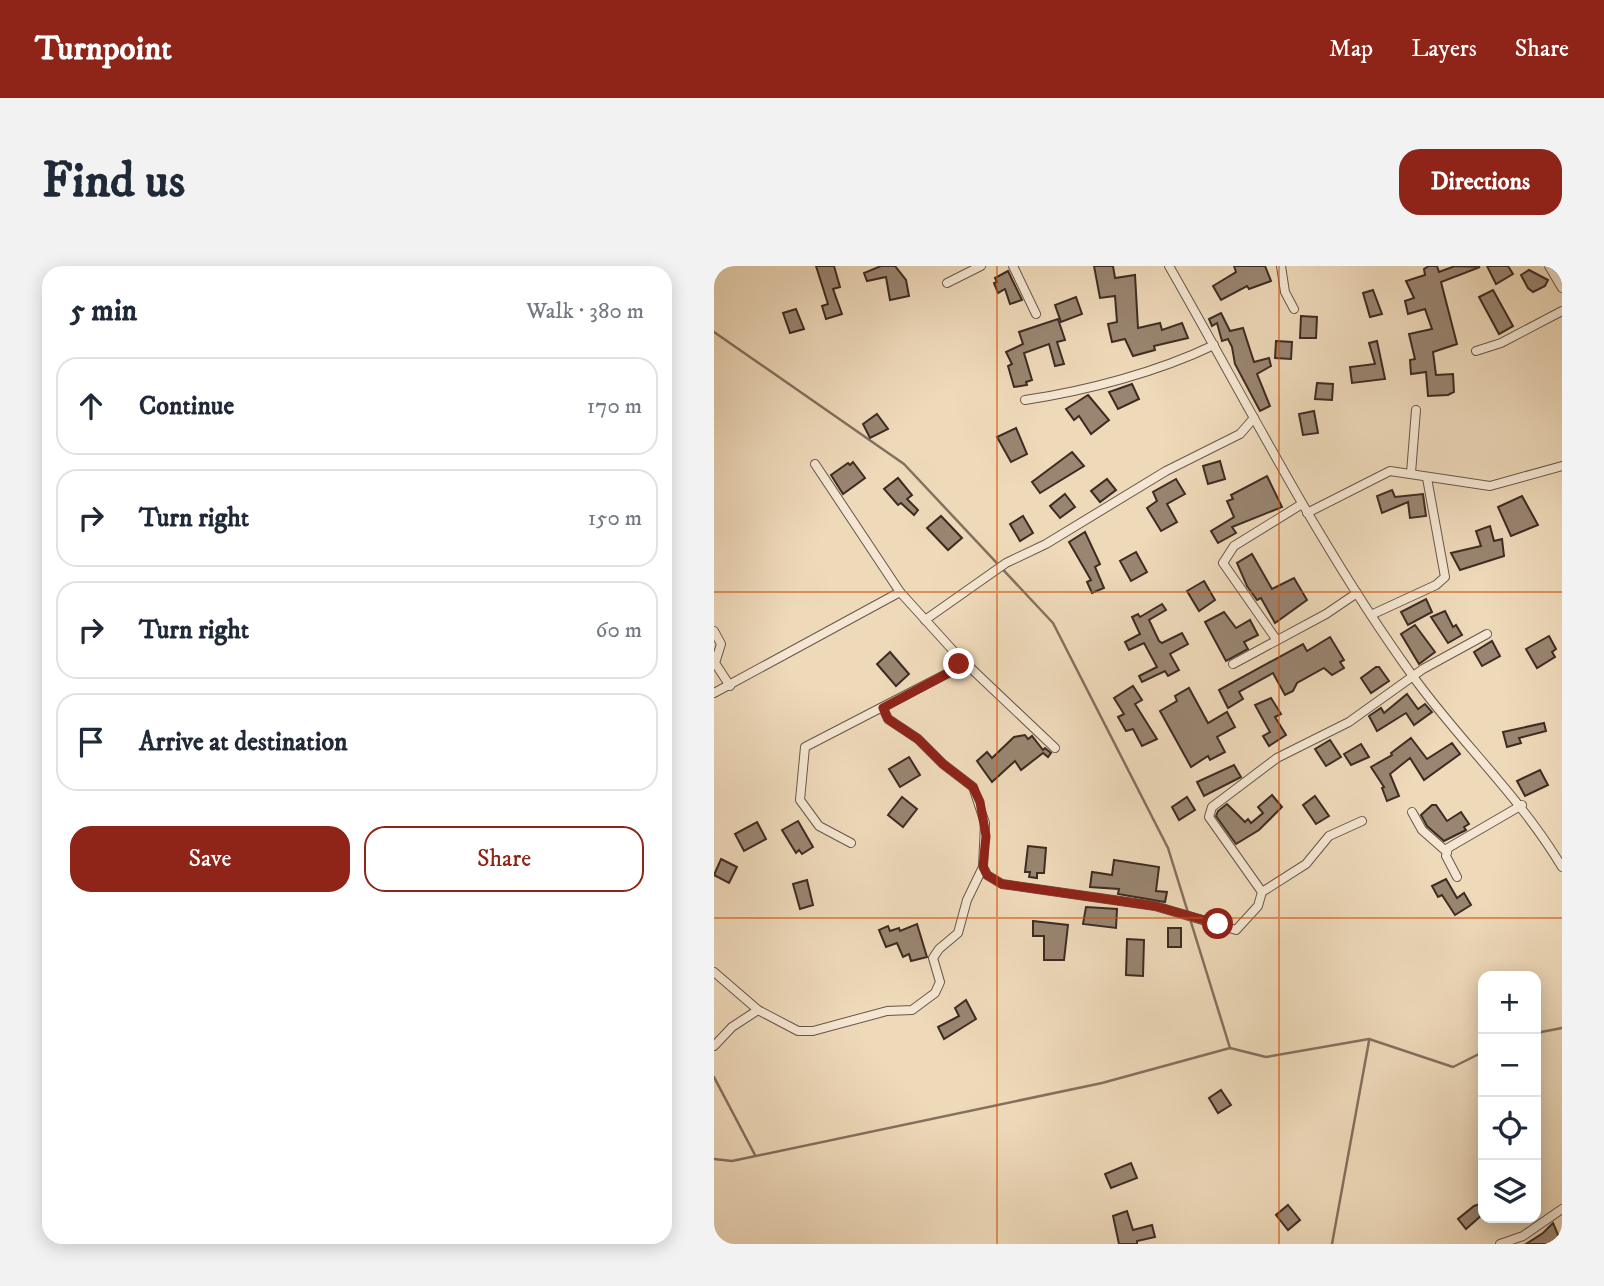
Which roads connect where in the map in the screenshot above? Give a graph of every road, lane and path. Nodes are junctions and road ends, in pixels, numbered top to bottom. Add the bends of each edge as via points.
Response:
1 (981, 266) edge
2 (1013, 266) edge
3 (1169, 266) edge
4 (1280, 266) edge
5 (1549, 266) edge
6 (947, 283) dead end
7 (1562, 288) edge
8 (1294, 309) dead end
9 (1562, 311) edge
10 (1035, 313) dead end
11 (1214, 345) junction
12 (1476, 351) dead end
13 (1025, 400) dead end
14 (1416, 410) dead end
15 (1254, 418) junction
16 (815, 464) dead end
17 (1562, 466) edge
18 (1411, 472) junction
19 (1427, 478) junction
20 (1302, 504) junction
21 (1307, 513) junction
22 (900, 592) junction
23 (1357, 593) junction
24 (1371, 615) junction
25 (925, 620) junction
26 (714, 631) edge
27 (1487, 634) dead end
28 (1276, 639) junction
29 (958, 656) junction
30 (1233, 664) dead end
31 (1413, 676) junction
32 (730, 686) junction
33 (714, 693) edge
34 (883, 708) junction
35 (1055, 748) dead end
36 (1522, 805) junction
37 (1412, 812) dead end
38 (1362, 821) dead end
39 (851, 843) dead end
40 (1447, 852) junction
41 (983, 867) junction
42 (1562, 867) edge
43 (1457, 877) dead end
44 (1262, 892) junction
45 (714, 972) edge
46 (758, 1010) junction
47 (714, 1046) edge
48 (1562, 1209) edge
49 (1500, 1244) edge

1 - 6 street
2 - 10 street
3 - 11 street
4 - 8 street
5 - 7 street
9 - 12 street
11 - 13 street via 1176,362
11 - 15 street
14 - 18 street
15 - 20 street
15 - 25 street via 1240,434 1006,563
16 - 22 street
17 - 19 street via 1490,486
18 - 19 street
18 - 21 street via 1380,474
19 - 24 street via 1445,577
20 - 21 street
20 - 28 street via 1234,546 1223,563
21 - 23 street
22 - 25 street
22 - 32 street
23 - 24 street
23 - 28 street
24 - 31 street
25 - 29 street
26 - 32 street via 721,644 715,663
27 - 31 street
28 - 30 street
29 - 34 street via 954,670
29 - 35 street
31 - 36 street
31 - 44 street via 1349,722 1277,758 1209,811
32 - 33 street
34 - 39 street via 805,747 803,753 800,800 819,826
34 - 41 street via 888,719 918,739 978,794 986,836
36 - 40 street via 1456,842
36 - 42 street
37 - 40 street via 1422,830
38 - 44 street via 1329,836 1306,864
40 - 43 street
41 - 44 street via 1002,884 1155,906 1233,931 1258,906
41 - 46 street via 958,933 933,958 940,982 926,1002 912,1010 887,1011 813,1031 798,1031
45 - 46 street
46 - 47 street
48 - 49 street via 1523,1236

